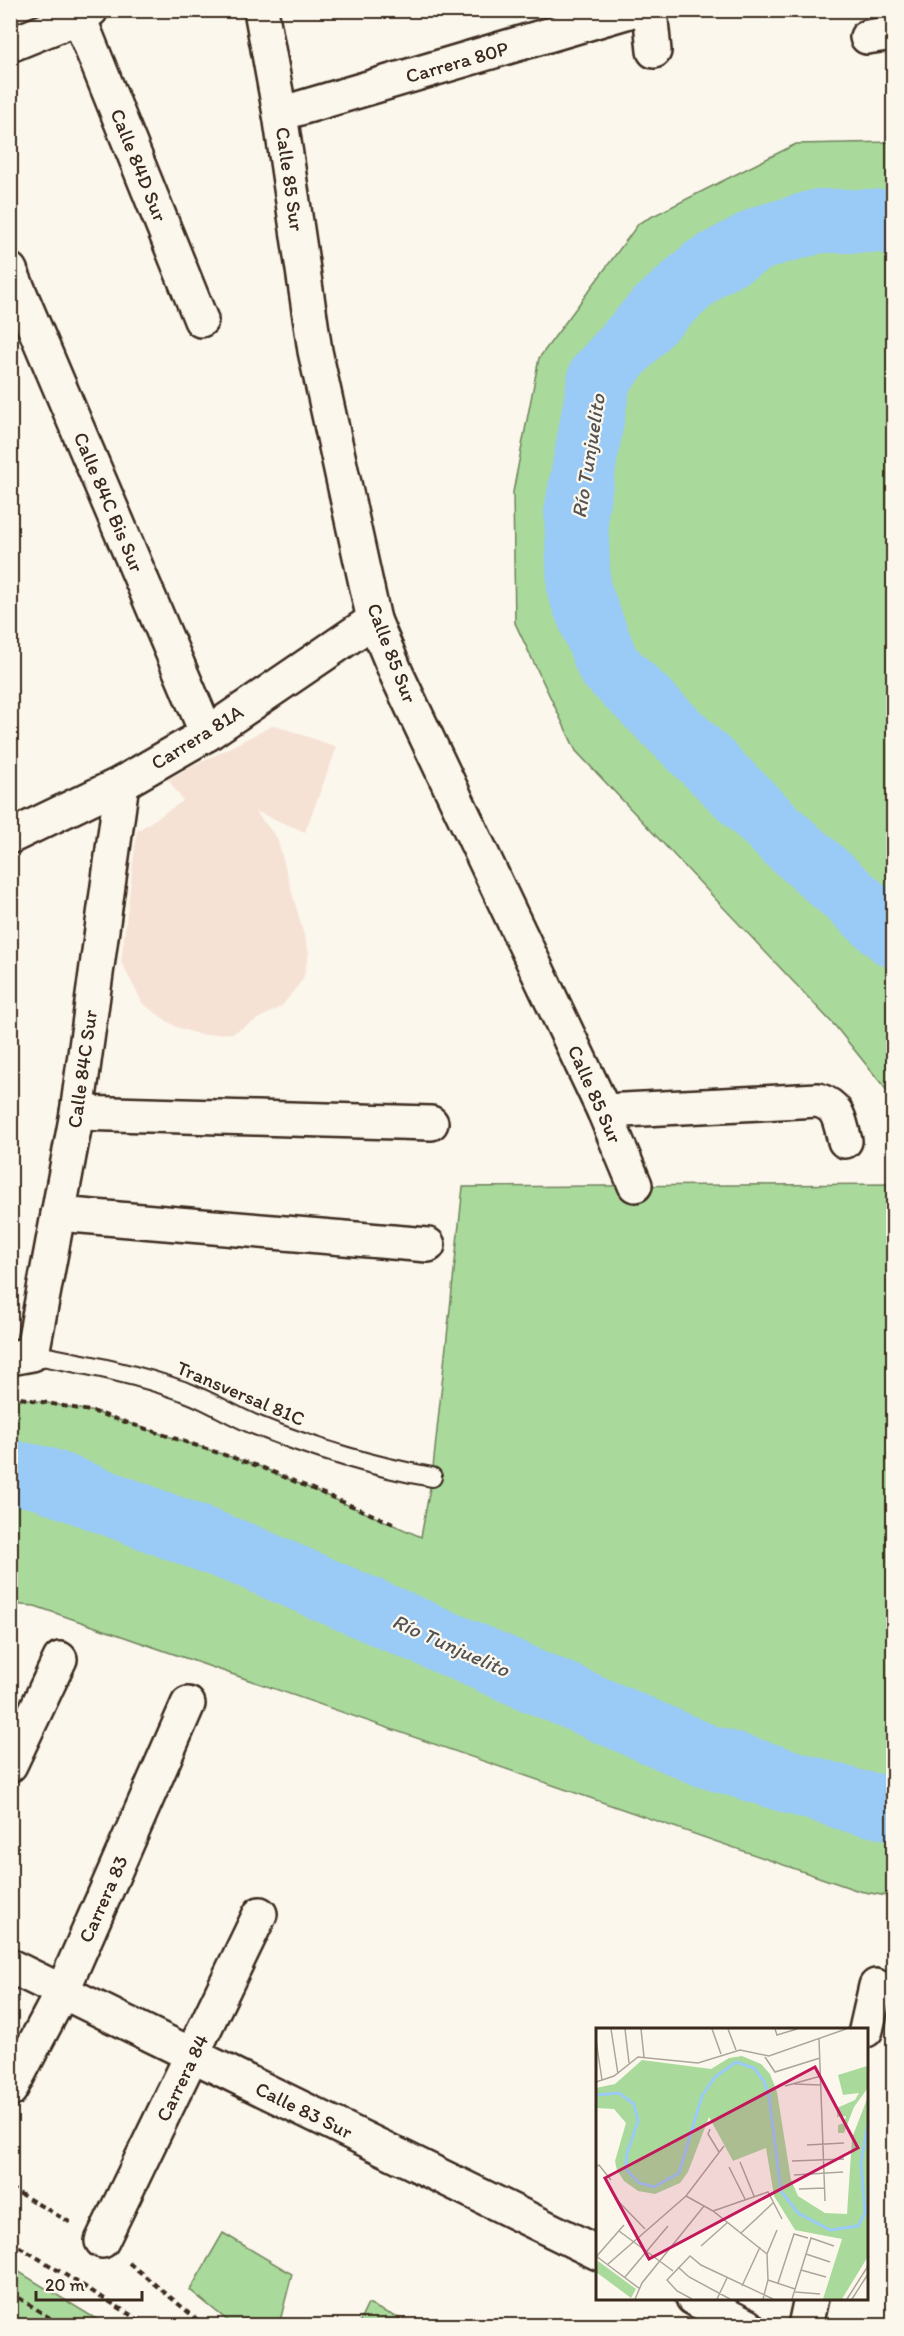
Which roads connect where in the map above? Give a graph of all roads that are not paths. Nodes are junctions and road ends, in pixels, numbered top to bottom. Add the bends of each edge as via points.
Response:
1 (261, 10) edge
2 (633, 10) edge
3 (650, 10) edge
4 (82, 13) edge
5 (10, 45) edge
6 (654, 51) dead end
7 (280, 114) junction
8 (10, 270) edge
9 (201, 320) dead end
10 (374, 620) junction
11 (207, 734) junction
12 (122, 783) junction
13 (10, 837) edge
14 (604, 1111) junction
15 (77, 1113) junction
16 (431, 1123) dead end
17 (845, 1141) dead end
18 (634, 1185) dead end
19 (58, 1214) junction
20 (428, 1245) dead end
21 (21, 1356) edge
22 (432, 1477) dead end
23 (60, 1659) dead end
24 (188, 1704) dead end
25 (10, 1765) edge
26 (260, 1914) dead end
27 (10, 1966) edge
28 (876, 1986) dead end
29 (62, 1992) junction
30 (866, 2028) edge
31 (193, 2056) junction
32 (10, 2091) edge
33 (102, 2241) dead end
34 (596, 2252) edge
35 (811, 2300) edge
36 (711, 2302) edge
37 (747, 2325) edge
38 (805, 2325) edge

1 - 7 street, Calle 85 Sur
2 - 7 street, Carrera 80P
3 - 6 street
4 - 5 street
4 - 9 street, Calle 84D Sur
7 - 10 street, Calle 85 Sur via 315,351
8 - 11 street, Calle 84C Bis Sur
10 - 11 street, Carrera 81A
10 - 14 street, Calle 85 Sur
11 - 12 street, Carrera 81A
12 - 13 street, Carrera 81A
12 - 15 street, Calle 84C Sur
14 - 17 street via 818,1100 836,1111
14 - 18 street, Calle 85 Sur
15 - 16 street
15 - 19 street, Calle 84C Sur
19 - 20 street
19 - 21 street, Calle 84C Sur
21 - 22 lane, Transversal 81C via 120,1372 184,1391 308,1445 382,1468
23 - 25 street
24 - 29 street, Carrera 83
26 - 31 street, Carrera 84
27 - 29 street, Calle 83 Sur
28 - 30 street
29 - 31 street, Calle 83 Sur
29 - 32 street, Carrera 83
31 - 33 street, Carrera 84
31 - 34 street, Calle 83 Sur
35 - 38 street
36 - 37 street

